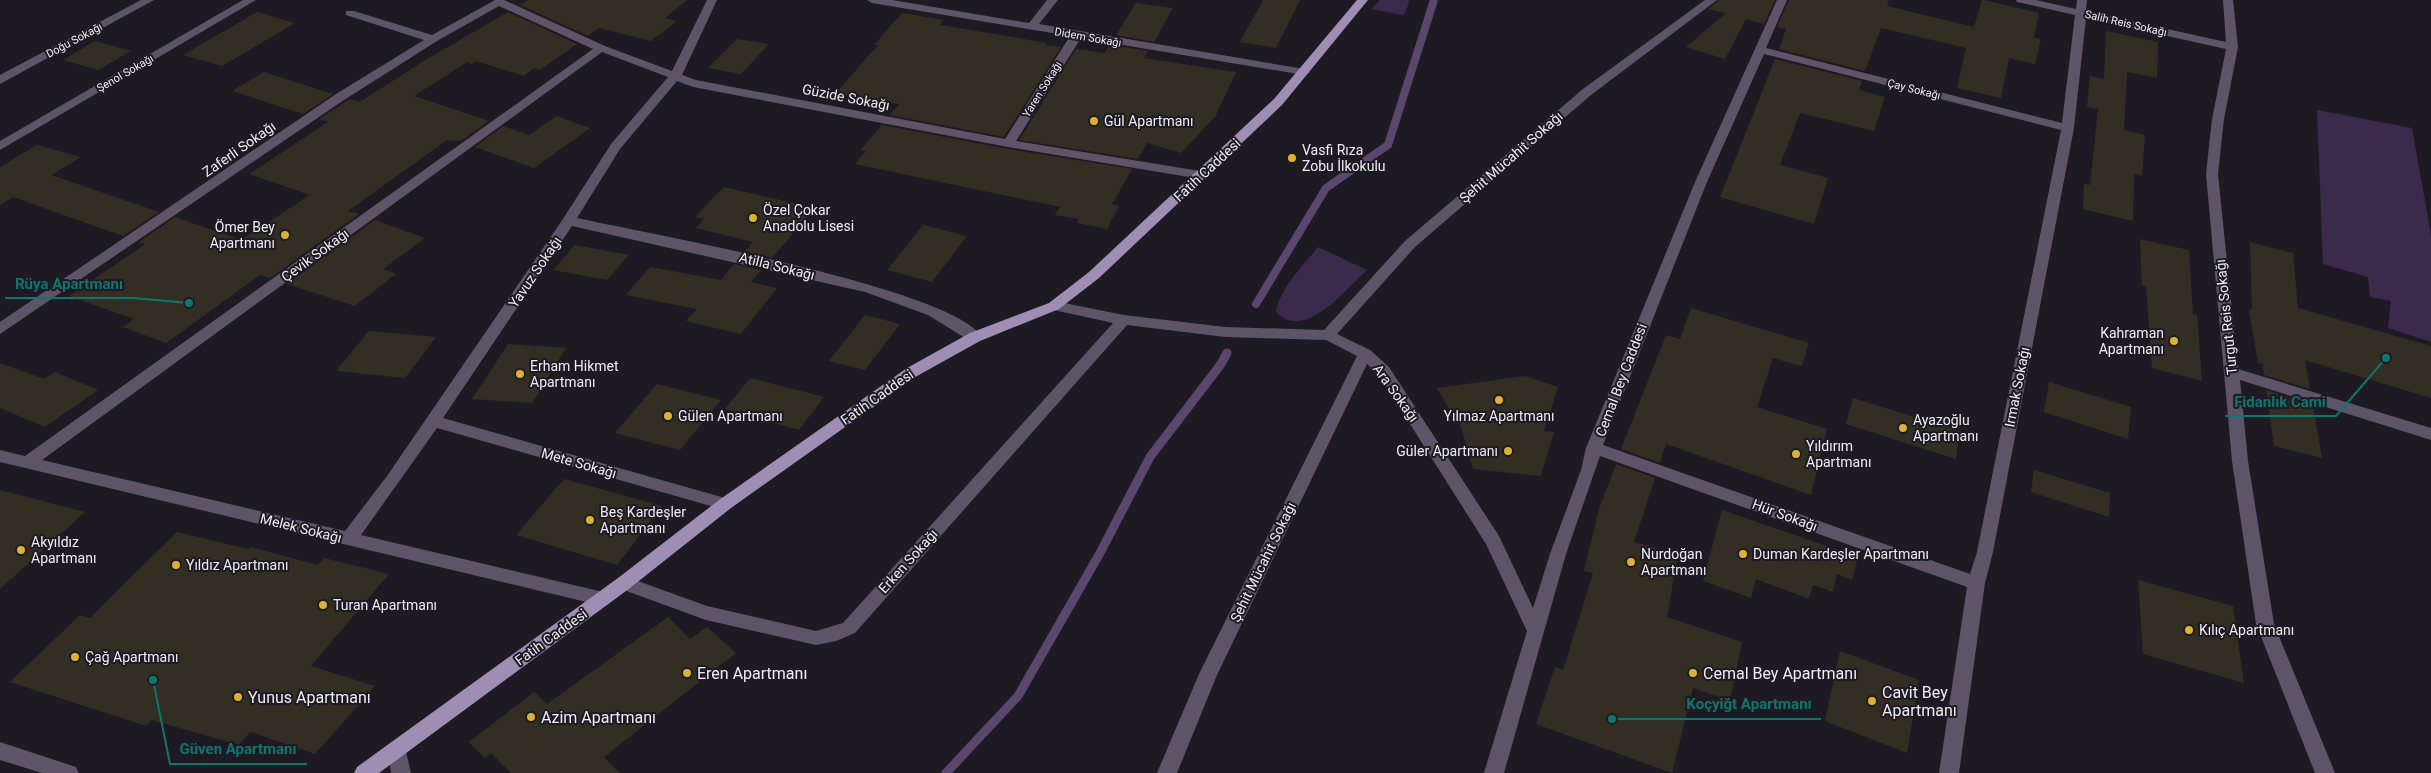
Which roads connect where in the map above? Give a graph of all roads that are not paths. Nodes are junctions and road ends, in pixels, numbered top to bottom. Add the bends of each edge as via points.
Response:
1 (149, 0) edge
2 (251, 0) edge
3 (712, 0) edge
4 (875, 0) edge
5 (1053, 0) edge
6 (1363, 0) edge
7 (1712, 0) edge
8 (1782, 0) edge
9 (2020, 0) edge
10 (2228, 0) edge
11 (499, 2) joint
12 (2081, 6) edge
13 (350, 13) dead end
14 (1031, 27) junction
15 (1077, 35) junction
16 (433, 39) junction
17 (2232, 47) junction
18 (601, 48) junction
19 (1760, 50) junction
20 (1304, 72) junction
21 (675, 76) junction
22 (0, 80) edge
23 (2068, 128) junction
24 (1008, 143) junction
25 (0, 146) edge
26 (1201, 175) junction
27 (569, 221) junction
28 (1054, 306) junction
29 (1124, 320) junction
30 (0, 328) edge
31 (1328, 335) junction
32 (975, 337) junction
33 (1365, 354) junction
34 (2233, 373) junction
35 (433, 421) junction
36 (2431, 434) edge
37 (1594, 448) junction
38 (0, 456) edge
39 (29, 461) junction
40 (725, 504) junction
41 (349, 540) junction
42 (624, 583) junction
43 (1976, 583) junction
44 (602, 599) junction
45 (1536, 632) junction
46 (397, 749) junction
47 (0, 751) edge
48 (69, 773) edge
49 (364, 773) edge
50 (401, 773) edge
51 (1167, 773) edge
52 (1494, 773) edge
53 (1949, 773) edge
54 (2325, 773) edge

1 - 22 street, Doğu Sokağı
2 - 25 street, Şenol Sokağı
3 - 21 street, Yavuz Sokağı
4 - 14 street, Didem Sokağı
5 - 14 street
6 - 20 main road, Fatih Caddesi
7 - 31 street, Şehit Mücahit Sokağı via 1587,92 1410,244
8 - 19 street, Cemal Bey Caddesi
9 - 12 street, Salih Reis Sokağı
10 - 17 street, Turgut Reis Sokağı
11 - 16 street, Zaferli Sokağı
11 - 18 street, Güzide Sokağı
12 - 17 street, Salih Reis Sokağı
12 - 23 street, Irmak Sokağı
13 - 16 street
14 - 15 street, Didem Sokağı
15 - 20 street, Didem Sokağı
15 - 24 street, Yaren Sokağı
16 - 30 street, Zaferli Sokağı via 333,102
17 - 34 street, Turgut Reis Sokağı via 2218,119 2212,174
18 - 21 street, Güzide Sokağı
18 - 39 street, Çevik Sokağı
19 - 23 street, Çay Sokağı
19 - 37 street, Cemal Bey Caddesi via 1701,182 1678,246
20 - 26 main road, Fatih Caddesi via 1278,102
21 - 24 street, Güzide Sokağı via 693,83
21 - 27 street, Yavuz Sokağı via 615,148
23 - 43 street, Irmak Sokağı via 1985,552
24 - 26 street, Güzide Sokağı
26 - 28 main road, Fatih Caddesi via 1094,275
27 - 32 street, Atilla Sokağı via 729,254 898,295 959,325
27 - 35 street, Yavuz Sokağı
28 - 29 street, Ara Sokağı
28 - 32 main road, Fatih Caddesi
29 - 31 street, Ara Sokağı via 1225,332
29 - 42 street, Erken Sokağı via 849,628 816,638 706,614
31 - 33 street, Ara Sokağı
32 - 40 main road, Fatih Caddesi via 912,372
33 - 45 street, Ara Sokağı via 1384,371 1493,541
33 - 51 street, Şehit Mücahit Sokağı via 1208,674
34 - 36 street
34 - 54 street, Turgut Reis Sokağı via 2240,462 2265,624
35 - 40 street, Mete Sokağı
35 - 41 street, Yavuz Sokağı
37 - 43 street, Hür Sokağı
37 - 45 street, Cemal Bey Caddesi
38 - 39 street, Melek Sokağı
39 - 41 street, Melek Sokağı
40 - 42 main road, Fatih Caddesi
41 - 44 street, Melek Sokağı
42 - 44 main road, Fatih Caddesi
43 - 53 street, Irmak Sokağı
44 - 46 main road, Fatih Caddesi
45 - 52 street, Cemal Bey Caddesi
46 - 49 main road, Fatih Caddesi
46 - 50 street
47 - 48 street

